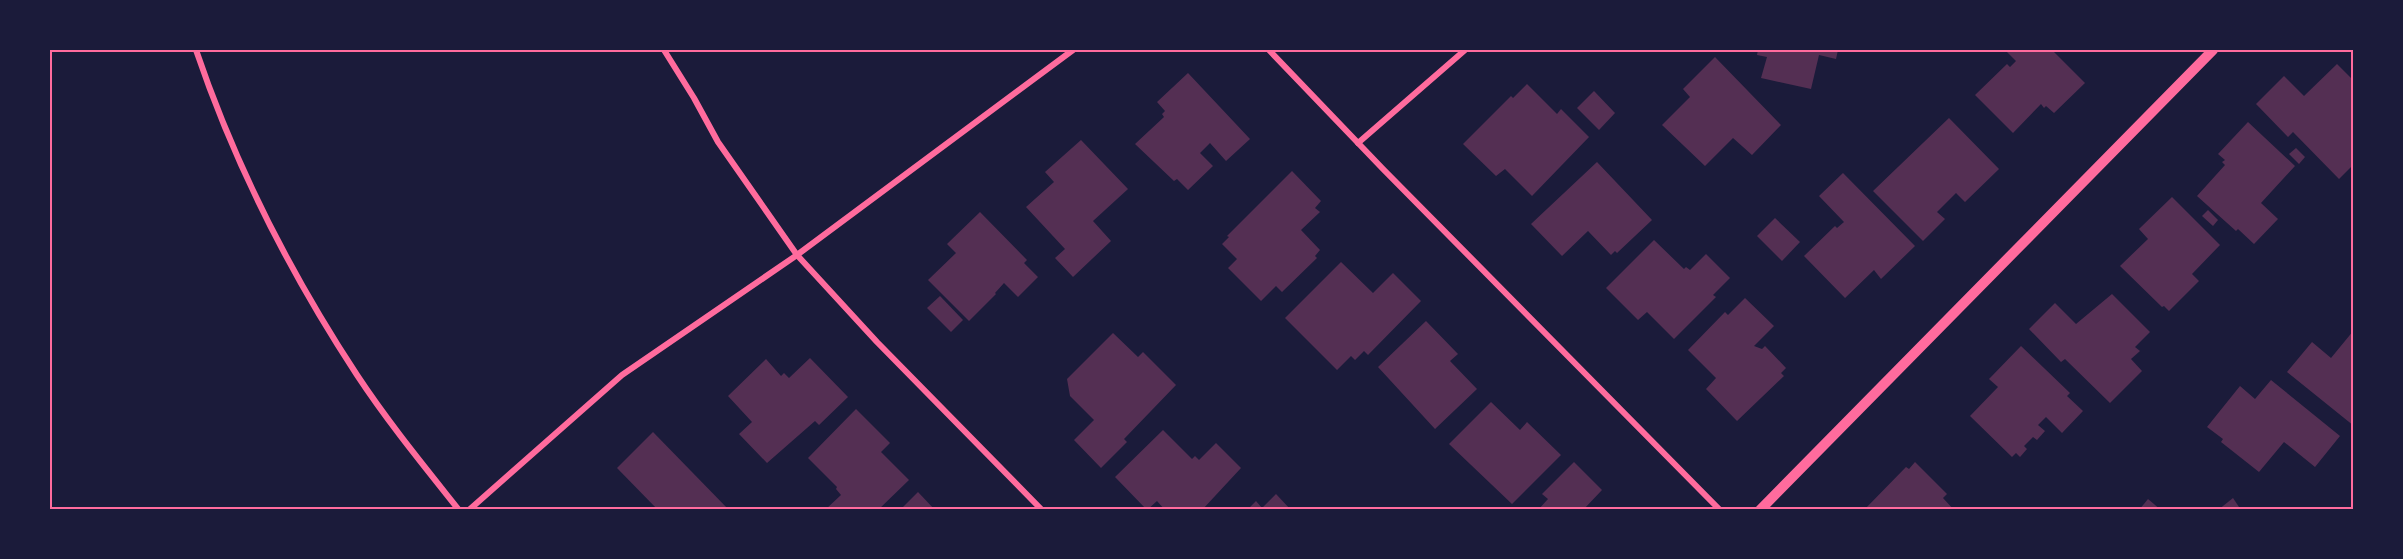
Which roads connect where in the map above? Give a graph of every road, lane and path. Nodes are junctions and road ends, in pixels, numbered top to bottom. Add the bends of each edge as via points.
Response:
1 (196, 50) edge
2 (664, 50) edge
3 (1073, 50) edge
4 (1269, 50) edge
5 (1465, 50) edge
6 (2213, 50) edge
7 (1358, 143) junction
8 (798, 255) junction
9 (459, 510) edge
10 (469, 510) edge
11 (1042, 510) edge
12 (1720, 510) edge
13 (1760, 510) edge

1 - 9 street via 238,159 306,295 364,385
2 - 8 street via 718,142
3 - 8 street
4 - 7 street
5 - 7 street
6 - 13 street
7 - 12 street
8 - 10 street via 622,375
8 - 11 street via 877,342

